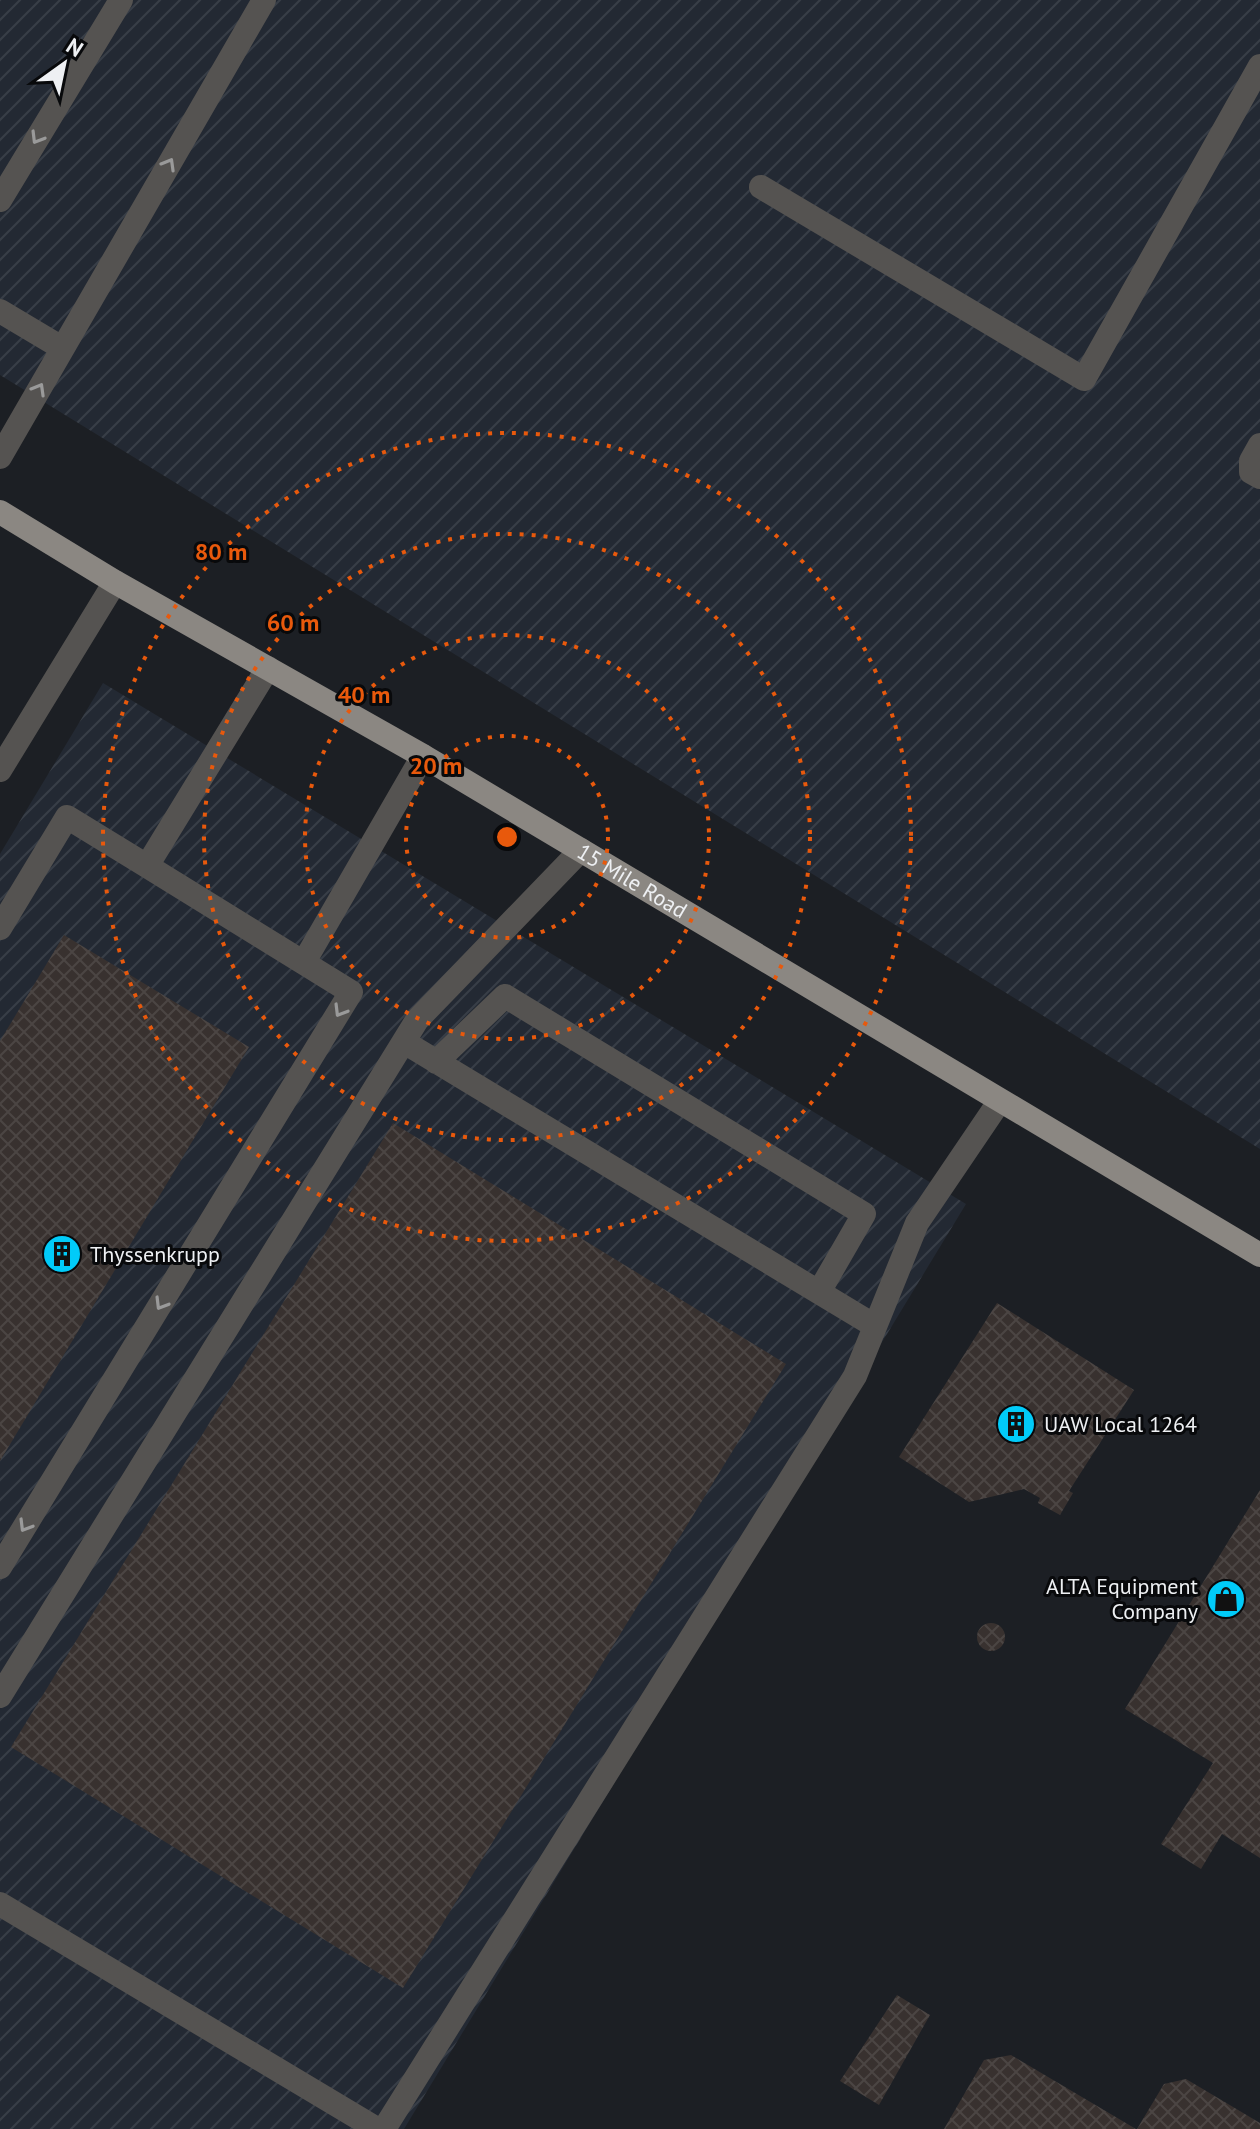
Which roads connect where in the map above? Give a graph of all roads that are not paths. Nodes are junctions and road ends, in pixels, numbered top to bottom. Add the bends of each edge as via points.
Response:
1 (121, 0) edge
2 (264, 0) edge
3 (1260, 66) edge
4 (761, 187) dead end
5 (0, 200) edge
6 (0, 311) edge
7 (62, 348) junction
8 (1260, 445) edge
9 (0, 457) edge
10 (1260, 477) edge
11 (0, 512) edge
12 (115, 582) junction
13 (268, 668) junction
14 (423, 756) junction
15 (0, 770) edge
16 (581, 850) junction
17 (147, 866) junction
18 (0, 928) edge
19 (304, 962) junction
20 (404, 1042) junction
21 (436, 1062) junction
22 (999, 1102) junction
23 (1260, 1255) edge
24 (819, 1292) junction
25 (875, 1326) junction
26 (0, 1567) edge
27 (0, 1696) edge
28 (0, 1904) edge
29 (377, 2129) edge
30 (384, 2129) edge

1 -> 5 lane
7 -> 2 lane
3 - 4 lane via 1084,379
6 - 7 lane
9 -> 7 lane
8 - 10 lane via 1251,472
11 - 12 main road, 15 Mile Road
12 - 13 main road, 15 Mile Road
12 - 15 lane
13 - 14 main road, 15 Mile Road
13 - 17 lane
14 - 16 main road, 15 Mile Road
14 - 19 lane
16 - 20 lane via 417,1020
16 - 22 main road, 15 Mile Road
17 - 18 lane via 67,817
17 - 19 lane
19 -> 26 lane via 351,992
20 - 21 lane
20 - 27 lane
21 - 24 lane
21 - 24 lane via 505,996 864,1214
22 - 23 main road, 15 Mile Road
22 - 25 lane via 917,1223
24 - 25 lane
25 - 30 lane via 840,1402
28 - 29 lane

